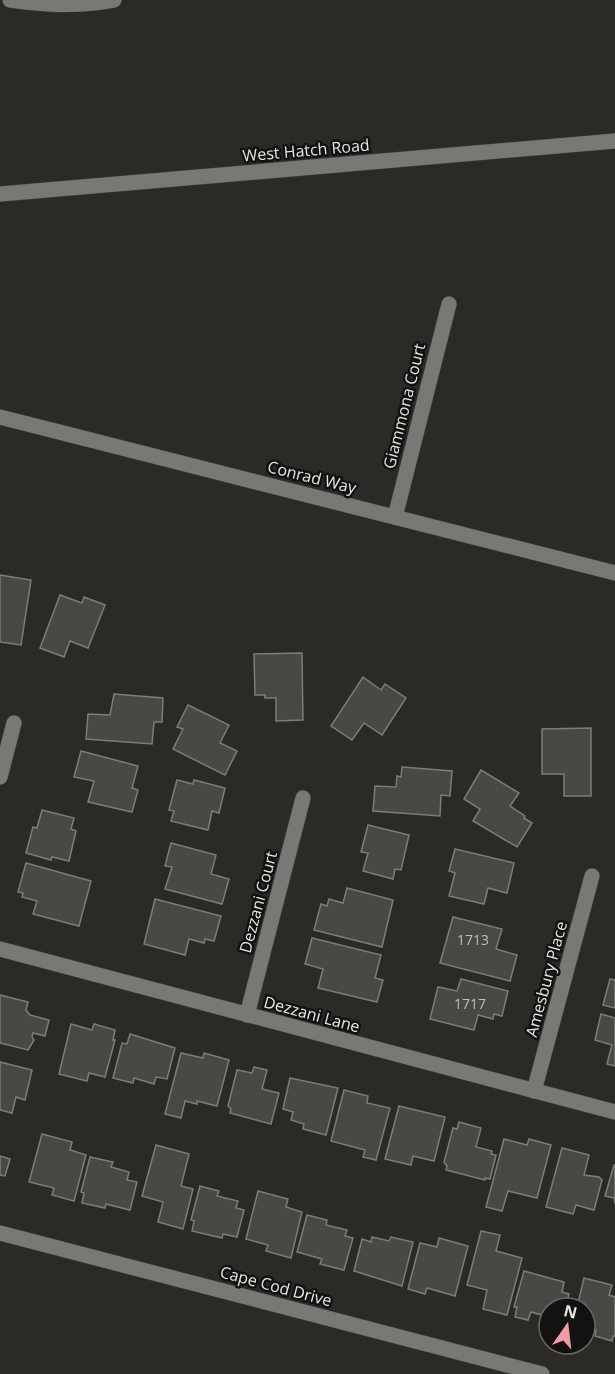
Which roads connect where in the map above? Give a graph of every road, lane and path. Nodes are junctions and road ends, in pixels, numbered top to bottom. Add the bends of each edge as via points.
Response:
1 (10, 0) edge
2 (114, 0) edge
3 (615, 141) edge
4 (0, 194) edge
5 (449, 304) dead end
6 (0, 417) edge
7 (395, 517) junction
8 (615, 573) edge
9 (14, 723) dead end
10 (0, 777) edge
11 (303, 798) dead end
12 (592, 876) dead end
13 (0, 950) edge
14 (247, 1015) junction
15 (534, 1091) junction
16 (615, 1113) edge
17 (0, 1233) edge
18 (542, 1374) edge

1 - 2 street via 51,6
3 - 4 street, West Hatch Road
5 - 7 street, Giammona Court
6 - 7 street, Conrad Way
7 - 8 street, Conrad Way
9 - 10 street
11 - 14 street, Dezzani Court
12 - 15 street, Amesbury Place
13 - 14 street, Dezzani Lane
14 - 15 street, Dezzani Lane
15 - 16 street, Dezzani Lane
17 - 18 street, Cape Cod Drive

